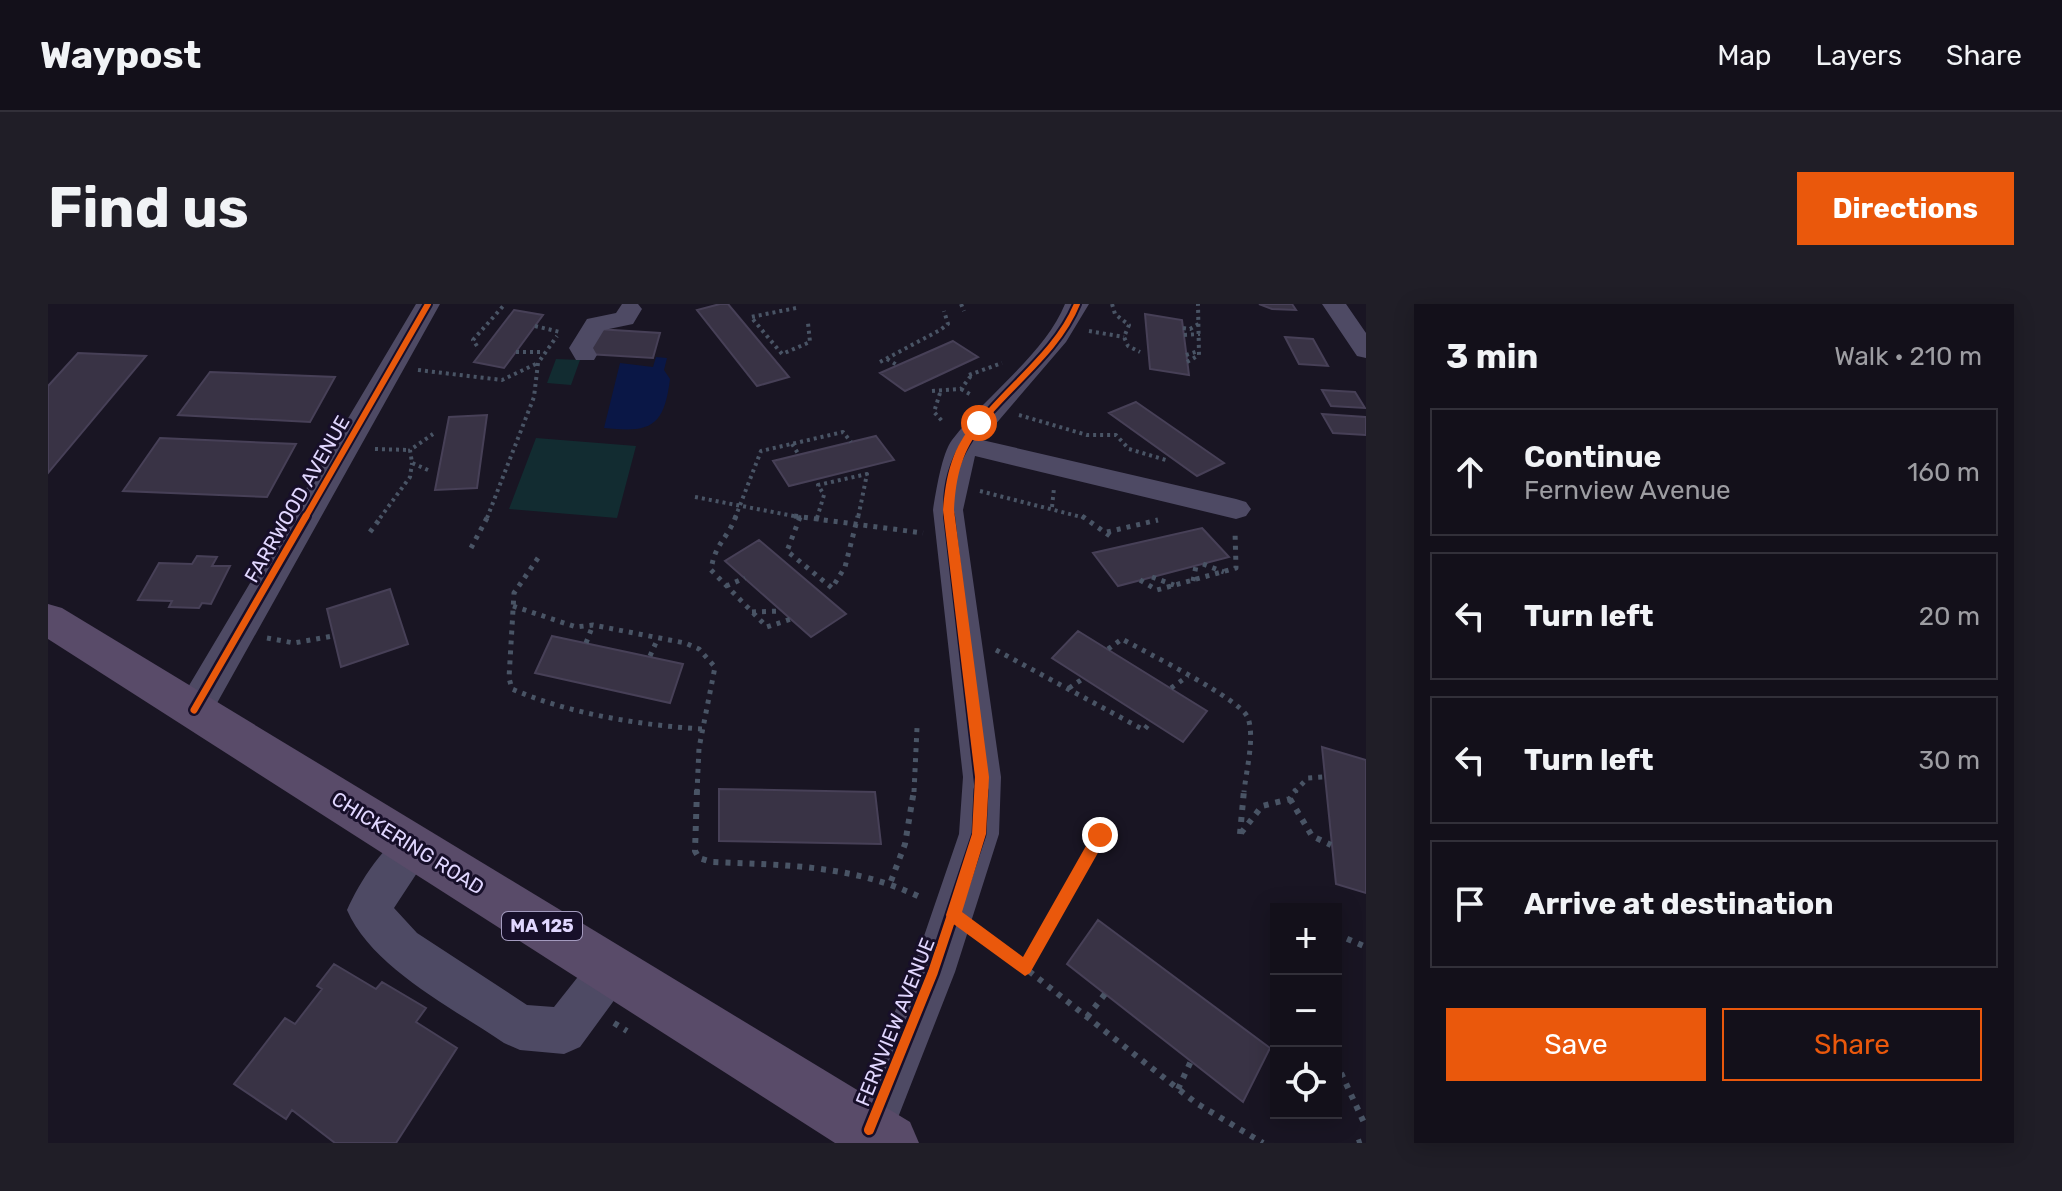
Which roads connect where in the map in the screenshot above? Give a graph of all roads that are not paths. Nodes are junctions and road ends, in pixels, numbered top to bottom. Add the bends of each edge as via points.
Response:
1 (428, 304) edge
2 (1334, 304) edge
3 (630, 309) dead end
4 (1072, 314) edge
5 (1366, 351) edge
6 (585, 355) dead end
7 (953, 433) junction
8 (1234, 509) road end
9 (48, 619) edge
10 (194, 710) junction
11 (414, 847) junction
12 (611, 969) junction
13 (879, 1136) edge

1 - 10 street, FARRWOOD AVENUE
2 - 5 street
3 - 6 street via 625,319 595,324 581,348
4 - 7 street, FERNVIEW AVENUE via 996,406
7 - 8 street
7 - 13 street, FERNVIEW AVENUE via 951,535 982,777 979,834
9 - 10 main road, CHICKERING ROAD / MA 125
10 - 11 main road, CHICKERING ROAD / MA 125
11 - 12 main road, CHICKERING ROAD / MA 125
11 - 12 street via 368,910 402,948 520,1027 564,1031
12 - 13 main road, CHICKERING ROAD / MA 125

